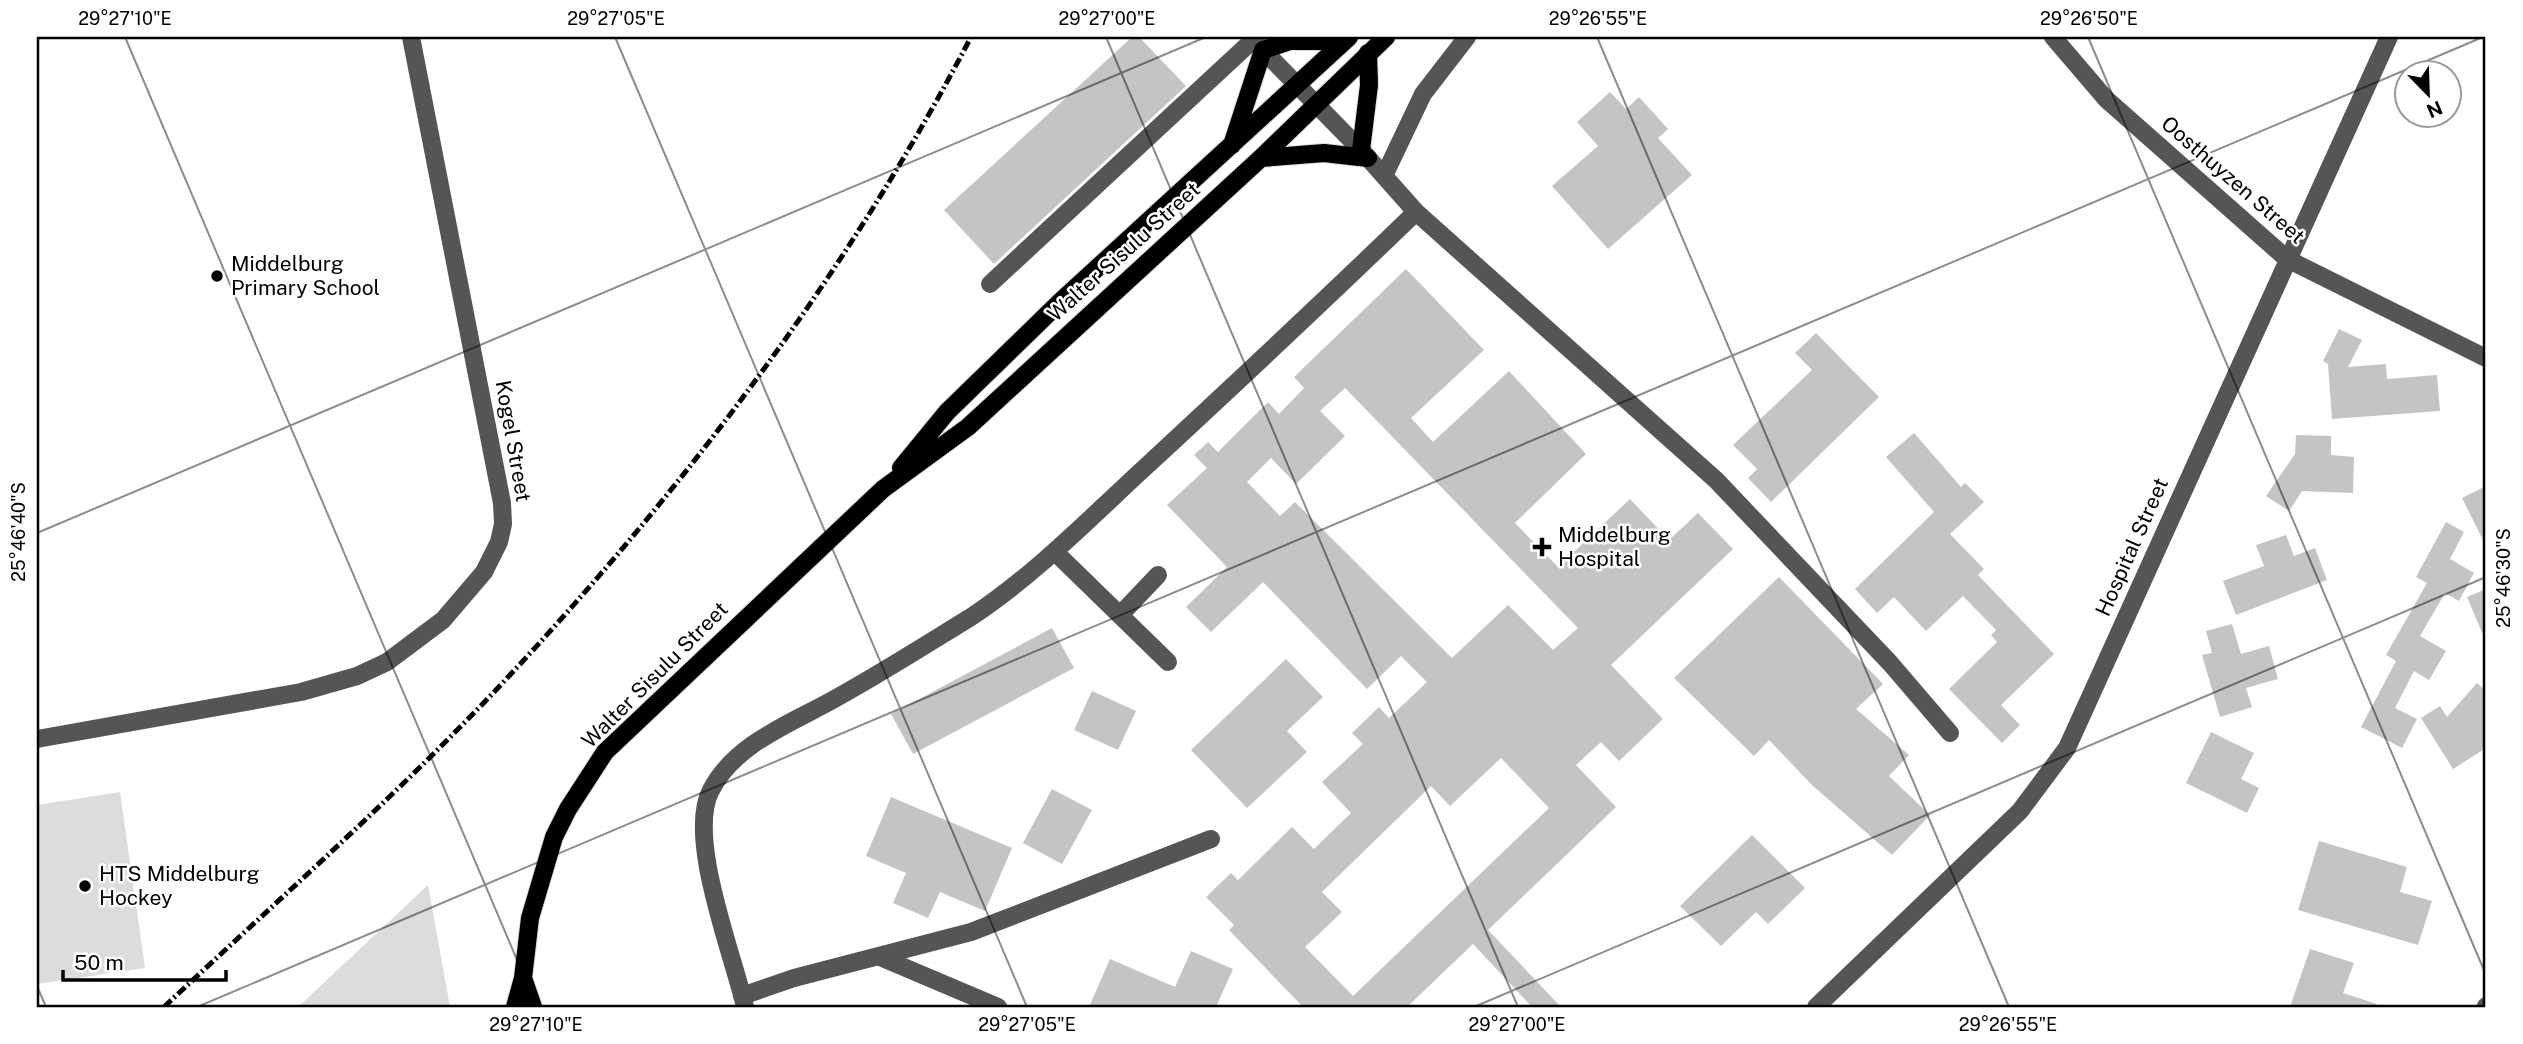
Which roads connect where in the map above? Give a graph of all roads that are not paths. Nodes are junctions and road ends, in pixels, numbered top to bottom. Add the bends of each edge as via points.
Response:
1 (411, 37) edge
2 (1386, 37) edge
3 (1467, 37) edge
4 (2053, 37) edge
5 (2389, 37) edge
6 (1346, 39) edge
7 (1258, 42) edge
8 (1368, 53) junction
9 (1296, 82) junction
10 (1317, 105) junction
11 (1231, 148) junction
12 (1364, 154) junction
13 (1261, 158) junction
14 (1384, 176) junction
15 (1416, 212) junction
16 (2287, 259) junction
17 (990, 284) dead end
18 (2486, 358) edge
19 (883, 489) junction
20 (1055, 552) junction
21 (1158, 575) dead end
22 (1120, 615) junction
23 (1168, 662) dead end
24 (1950, 733) dead end
25 (37, 739) edge
26 (1211, 839) dead end
27 (880, 957) junction
28 (523, 978) junction
29 (743, 1002) edge
30 (514, 1007) edge
31 (533, 1007) edge
32 (998, 1007) edge
33 (1816, 1007) edge

1 - 25 street, Kogel Street via 498,476 503,524 493,556 443,620 412,646 357,676 301,692
2 - 8 main road, Walter Sisulu Street
3 - 14 street via 1423,94
4 - 16 street, Oosthuyzen Street via 2106,99
5 - 16 street, Hospital Street
6 - 7 main road
6 - 9 main road, Walter Sisulu Street
7 - 9 street
7 - 11 main road
7 - 17 street
8 - 10 main road, Walter Sisulu Street
8 - 12 main road
9 - 10 street
9 - 11 main road, Walter Sisulu Street
10 - 12 street
10 - 13 main road, Walter Sisulu Street
11 - 19 main road, Walter Sisulu Street via 956,403
12 - 13 main road
12 - 14 street
13 - 19 main road, Walter Sisulu Street via 968,427
14 - 15 street
15 - 20 street
15 - 24 street via 1716,480
16 - 18 street, Oosthuyzen Street
16 - 33 street, Hospital Street via 2067,748 2020,811
19 - 28 main road, Walter Sisulu Street via 605,752 554,837 530,918
20 - 22 street
20 - 29 street via 973,615 759,741 734,758 721,774 702,818 710,875
21 - 22 street
22 - 23 street
26 - 27 street via 1016,916
27 - 29 street via 794,978
27 - 32 street
28 - 30 main road, Walter Sisulu Street
28 - 31 main road

